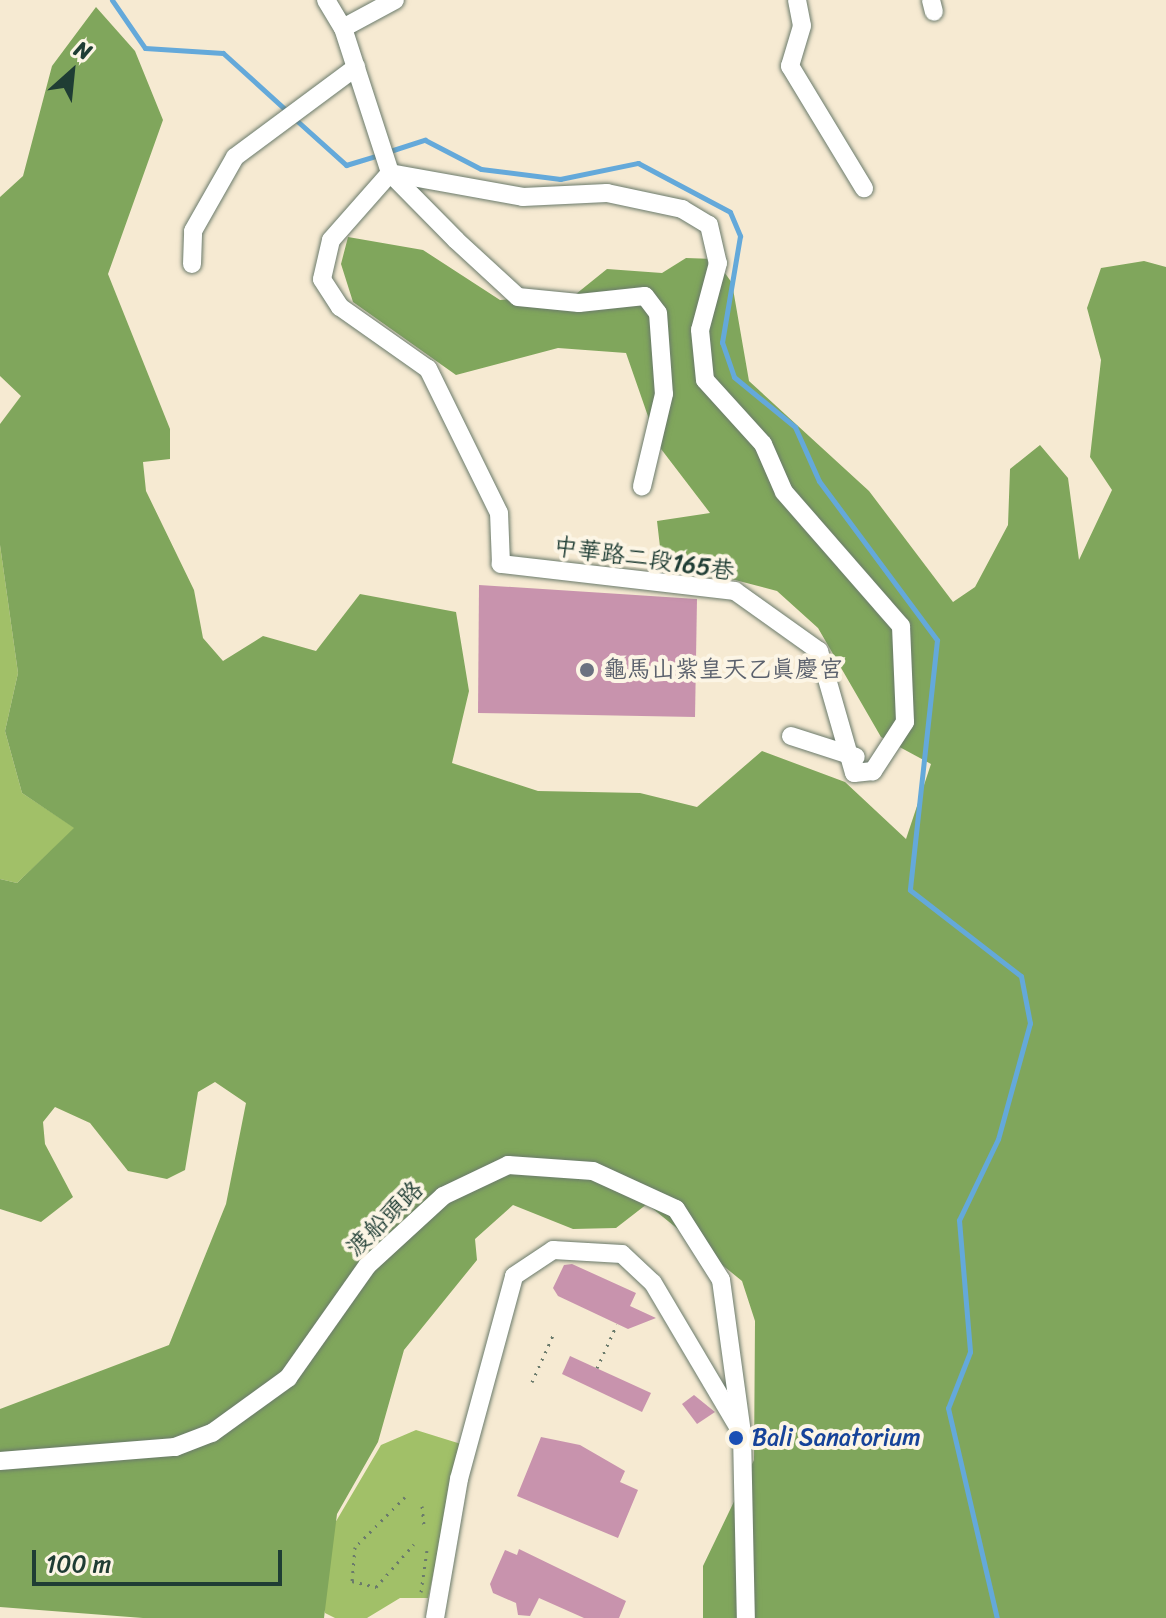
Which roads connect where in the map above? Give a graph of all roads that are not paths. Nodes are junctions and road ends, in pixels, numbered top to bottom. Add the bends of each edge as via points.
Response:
1 (326, 0) edge
2 (395, 0) edge
3 (797, 0) edge
4 (343, 28) junction
5 (356, 67) junction
6 (389, 168) junction
7 (864, 188) dead end
8 (192, 264) dead end
9 (642, 486) dead end
10 (791, 736) dead end
11 (848, 752) junction
12 (742, 1434) junction
13 (0, 1461) edge
14 (435, 1618) edge
15 (746, 1618) edge

1 - 4 street
2 - 4 street
3 - 7 street via 802,26 790,66
4 - 5 street
5 - 6 street
5 - 8 street via 235,157 193,231
6 - 9 street via 518,297 579,303 645,296 658,313 664,394
6 - 11 street, 中華路二段165巷 via 331,240 322,279 340,307 406,347 428,369 499,513 501,564 735,591 819,651
6 - 11 street via 523,197 607,193 682,209 709,225 718,263 700,330 705,380 763,444 784,492 901,626 905,722 873,771 854,773
10 - 11 street
12 - 13 street, 渡船頭路 via 721,1280 676,1209 593,1171 508,1165 443,1196 367,1266 288,1378 212,1433 175,1447
12 - 14 street via 653,1283 622,1254 553,1250 514,1276 459,1479
12 - 15 street, 渡船頭路

